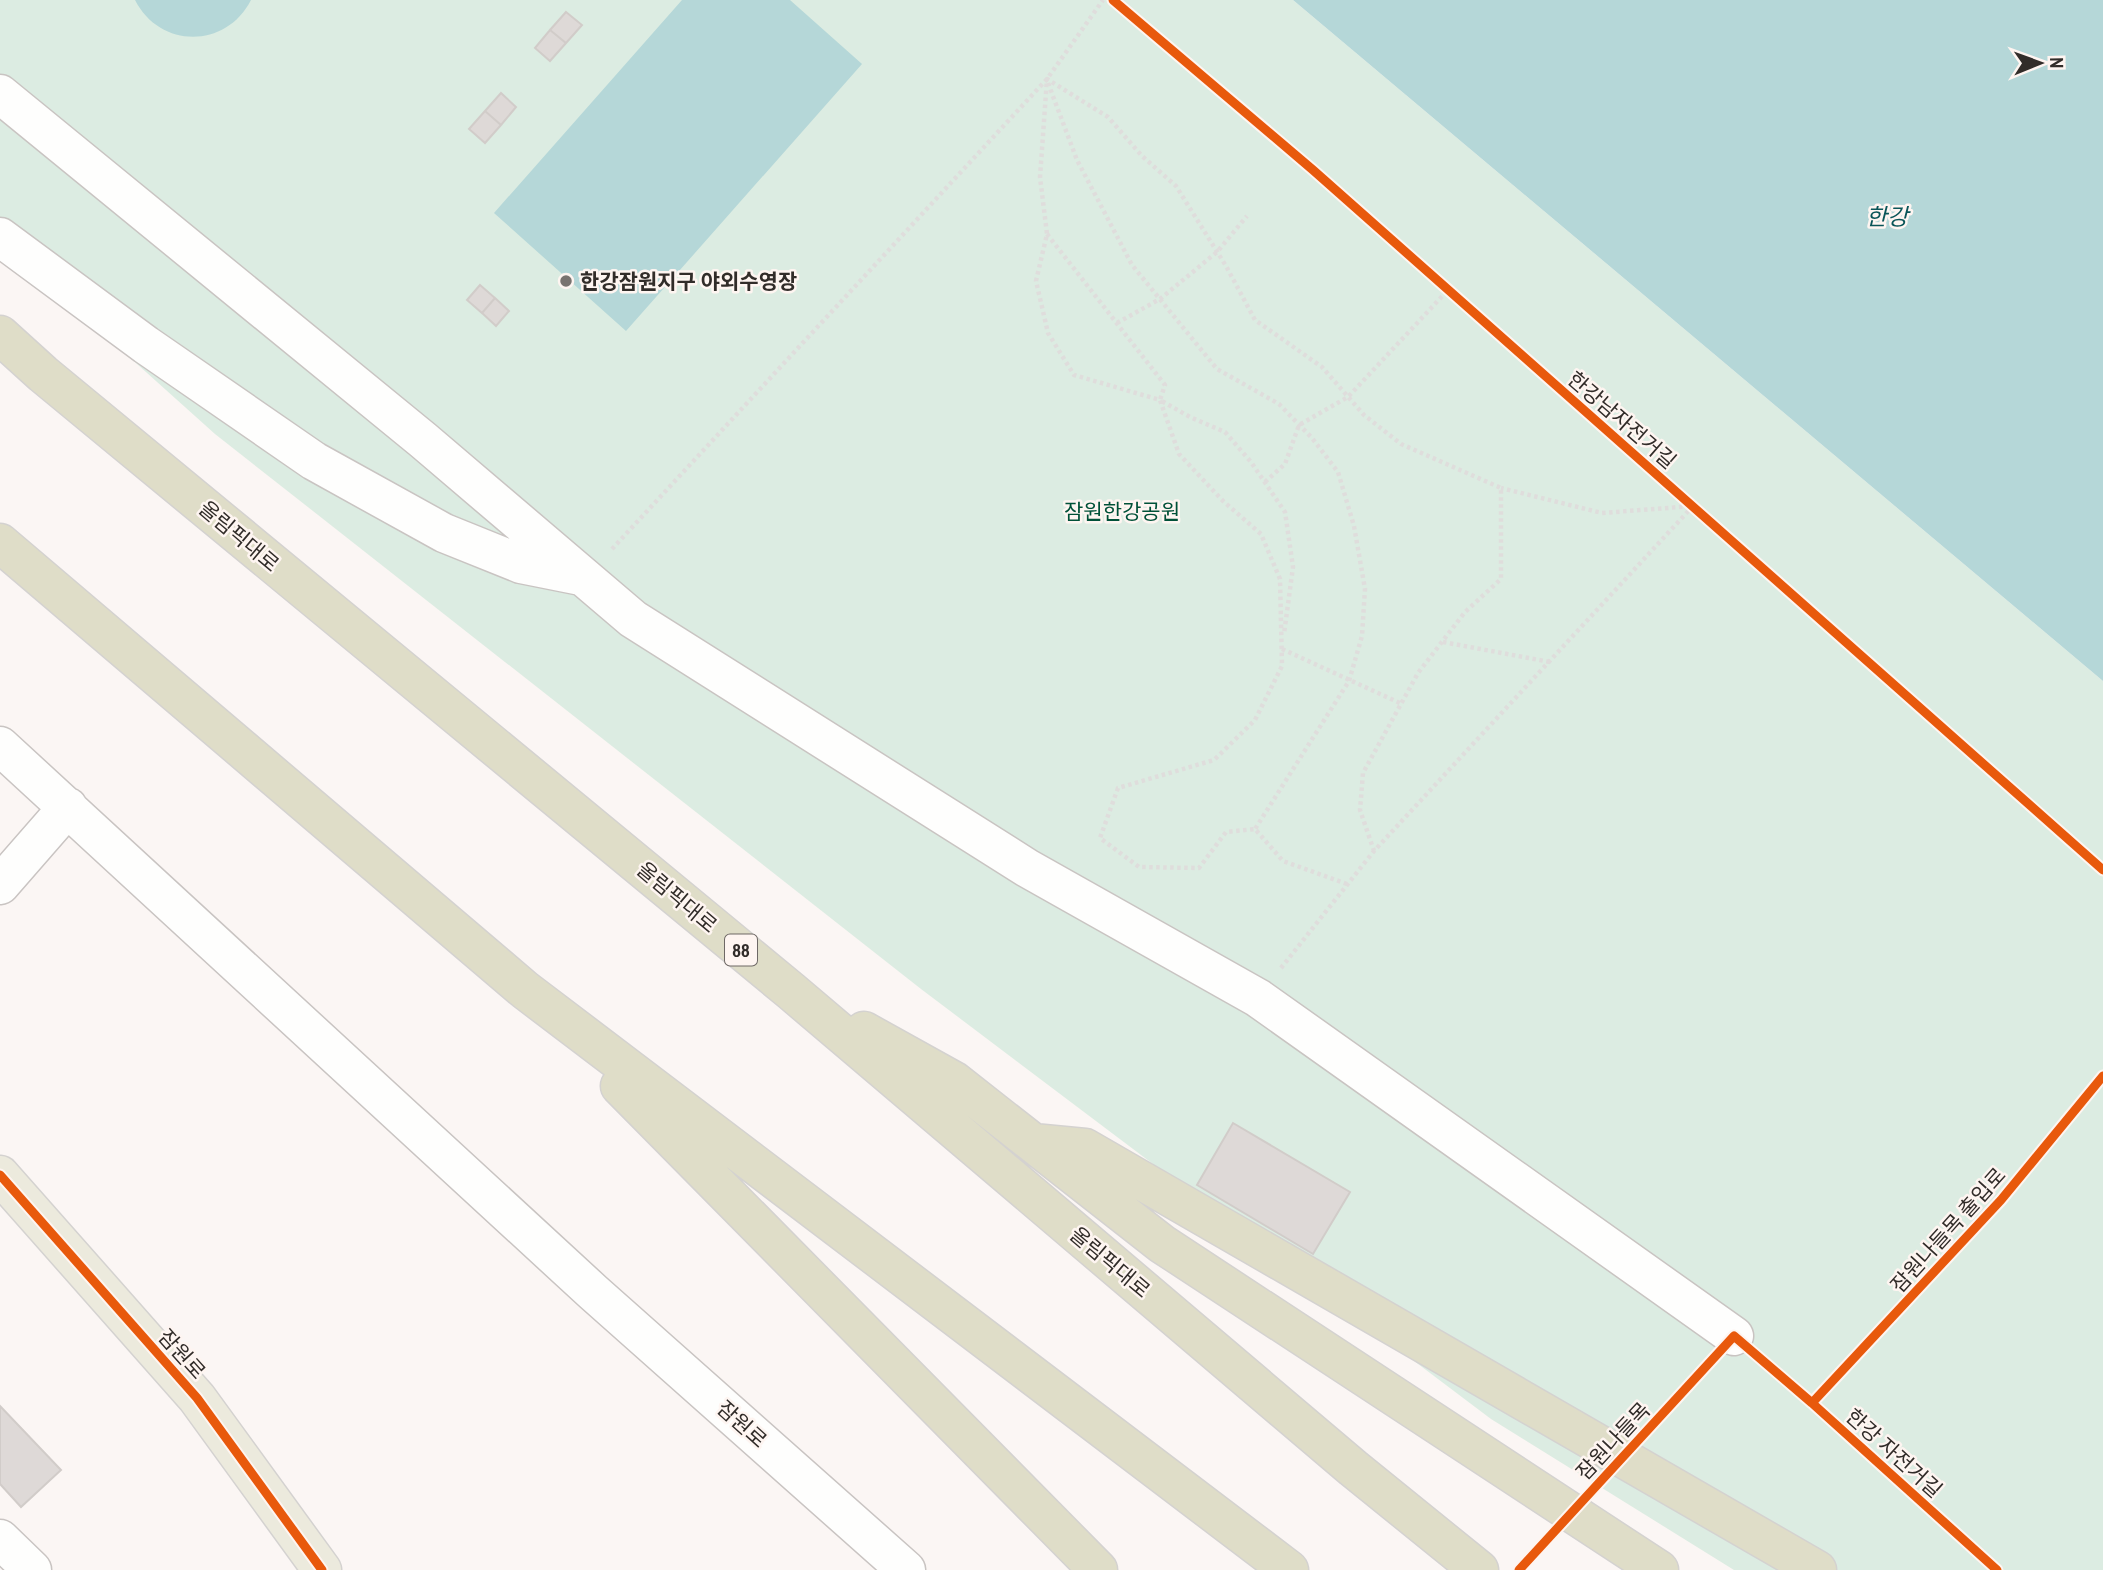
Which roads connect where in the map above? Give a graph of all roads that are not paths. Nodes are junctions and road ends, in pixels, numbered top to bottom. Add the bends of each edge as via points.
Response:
1 (0, 94) edge
2 (0, 237) edge
3 (0, 335) edge
4 (0, 543) edge
5 (586, 578) junction
6 (0, 746) edge
7 (68, 807) junction
8 (0, 885) edge
9 (525, 990) junction
10 (791, 991) junction
11 (1033, 1143) junction
12 (0, 1175) edge
13 (1734, 1336) dead end
14 (0, 1539) edge
15 (314, 1569) edge
16 (32, 1570) edge
17 (906, 1570) edge
18 (1098, 1570) edge
19 (1289, 1570) edge
20 (1479, 1570) edge
21 (1659, 1570) edge
22 (1817, 1570) edge

1 - 5 street
2 - 5 street via 314,461 444,533 521,564
3 - 10 highway, 올림픽대로 / 88
4 - 9 highway
5 - 13 street via 644,626 1027,868 1258,998
6 - 7 street, 잠원로
7 - 8 street
7 - 17 street, 잠원로 via 593,1292
9 - 18 highway
9 - 19 highway
10 - 11 highway via 954,1081
10 - 20 highway, 올림픽대로 / 88
11 - 21 highway via 1162,1244
11 - 22 highway via 1085,1148
12 - 15 main road, 잠원로 via 197,1398
14 - 16 street

